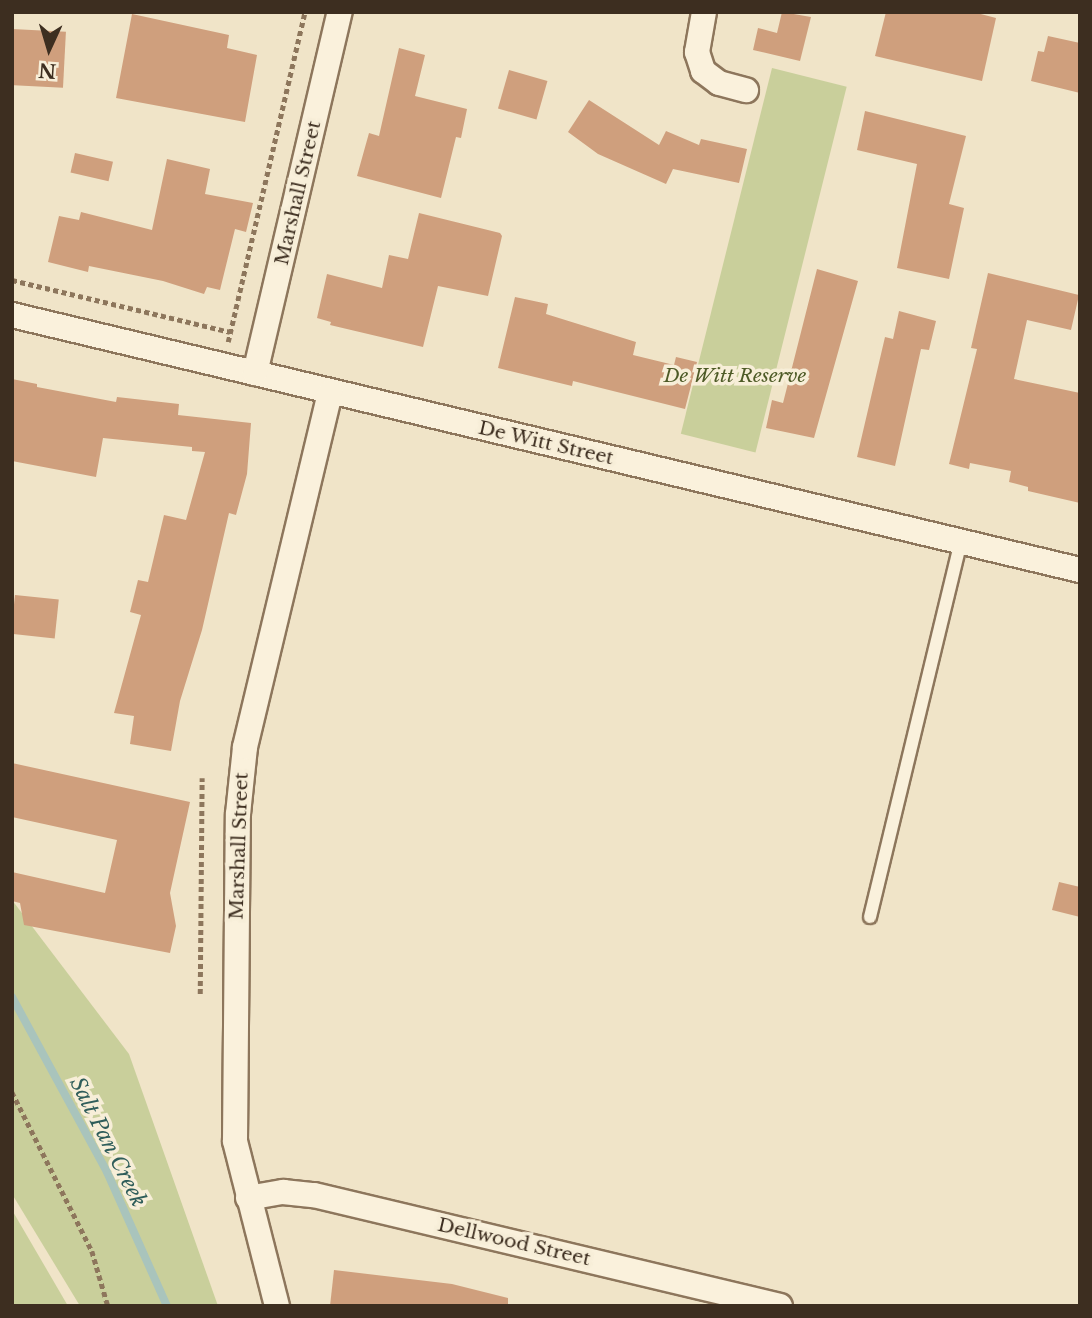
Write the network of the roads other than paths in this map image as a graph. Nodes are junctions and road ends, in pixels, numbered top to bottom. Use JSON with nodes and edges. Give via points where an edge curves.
{"nodes":[{"id":1,"x":340,"y":12,"type":"edge"},
{"id":2,"x":704,"y":12,"type":"edge"},
{"id":3,"x":746,"y":90,"type":"dead end"},
{"id":4,"x":12,"y":315,"type":"edge"},
{"id":5,"x":255,"y":373,"type":"junction"},
{"id":6,"x":330,"y":392,"type":"junction"},
{"id":7,"x":961,"y":542,"type":"junction"},
{"id":8,"x":1080,"y":570,"type":"edge"},
{"id":9,"x":870,"y":917,"type":"dead end"},
{"id":10,"x":247,"y":1198,"type":"junction"},
{"id":11,"x":277,"y":1306,"type":"edge"},
{"id":12,"x":780,"y":1306,"type":"edge"}],
"edges":[{"from":1,"to":5,"type":"street","name":"Marshall Street"},
{"from":2,"to":3,"type":"street","via":[[697,52],[703,71],[719,83]]},
{"from":4,"to":5,"type":"street","name":"De Witt Street"},
{"from":5,"to":6,"type":"street","name":"De Witt Street"},
{"from":6,"to":7,"type":"street","name":"De Witt Street"},
{"from":6,"to":10,"type":"street","name":"Marshall Street","via":[[240,781],[233,1111]]},
{"from":7,"to":8,"type":"street","name":"De Witt Street"},
{"from":7,"to":9,"type":"lane"},
{"from":10,"to":11,"type":"street","name":"Marshall Street"},
{"from":10,"to":12,"type":"street","name":"Dellwood Street","via":[[283,1192],[314,1195]]}]}
